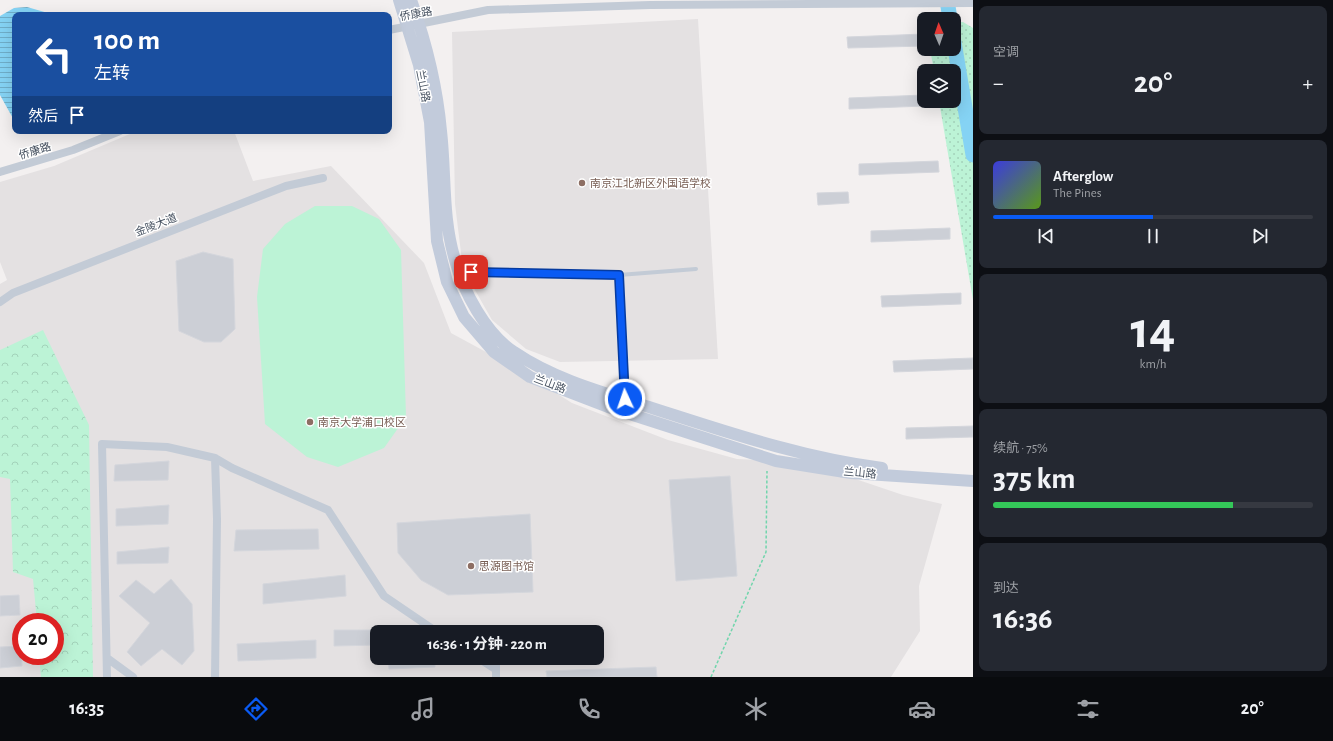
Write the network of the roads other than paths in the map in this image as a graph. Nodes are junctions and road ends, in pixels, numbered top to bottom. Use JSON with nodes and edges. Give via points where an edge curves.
{"nodes":[{"id":1,"x":399,"y":0,"type":"edge"},
{"id":2,"x":411,"y":0,"type":"edge"},
{"id":3,"x":593,"y":3,"type":"edge"},
{"id":4,"x":973,"y":3,"type":"edge"},
{"id":5,"x":420,"y":25,"type":"junction"},
{"id":6,"x":407,"y":27,"type":"junction"},
{"id":7,"x":392,"y":30,"type":"edge"},
{"id":8,"x":113,"y":134,"type":"edge"},
{"id":9,"x":0,"y":172,"type":"edge"},
{"id":10,"x":323,"y":178,"type":"dead end"},
{"id":11,"x":696,"y":269,"type":"dead end"},
{"id":12,"x":471,"y":272,"type":"dead end"},
{"id":13,"x":619,"y":275,"type":"junction"},
{"id":14,"x":0,"y":302,"type":"edge"},
{"id":15,"x":625,"y":399,"type":"junction"},
{"id":16,"x":215,"y":458,"type":"junction"},
{"id":17,"x":973,"y":474,"type":"edge"},
{"id":18,"x":973,"y":481,"type":"edge"},
{"id":19,"x":426,"y":625,"type":"edge"},
{"id":20,"x":107,"y":658,"type":"junction"},
{"id":21,"x":486,"y":665,"type":"edge"},
{"id":22,"x":496,"y":673,"type":"edge"},
{"id":23,"x":107,"y":677,"type":"edge"},
{"id":24,"x":133,"y":677,"type":"edge"},
{"id":25,"x":215,"y":677,"type":"edge"}],
"edges":[{"from":1,"to":6,"type":"street","name":"兰山路"},
{"from":2,"to":5,"type":"street","name":"兰山路"},
{"from":3,"to":4,"type":"street","name":"侨康路"},
{"from":3,"to":5,"type":"street","name":"侨康路","via":[[488,10]]},
{"from":5,"to":6,"type":"street","name":"侨康路"},
{"from":5,"to":15,"type":"street","name":"兰山路","via":[[435,87],[441,132],[447,231],[455,262],[469,297],[488,327],[512,352],[559,378]]},
{"from":6,"to":7,"type":"street","name":"侨康路"},
{"from":6,"to":18,"type":"street","name":"兰山路","via":[[419,65],[430,122],[437,241],[447,282],[464,317],[494,352],[530,377],[608,407],[776,461],[851,473]]},
{"from":8,"to":9,"type":"street","name":"侨康路","via":[[73,150]]},
{"from":10,"to":14,"type":"street","name":"金陵大道","via":[[286,186],[13,293]]},
{"from":11,"to":13,"type":"lane"},
{"from":12,"to":13,"type":"lane"},
{"from":13,"to":15,"type":"lane"},
{"from":15,"to":17,"type":"street","name":"兰山路","via":[[734,434],[849,464]]},
{"from":16,"to":19,"type":"street","via":[[328,510],[384,596]]},
{"from":16,"to":20,"type":"street","via":[[167,447],[102,444]]},
{"from":16,"to":25,"type":"street"},
{"from":20,"to":23,"type":"street"},
{"from":20,"to":24,"type":"street"},
{"from":21,"to":22,"type":"street"}]}
